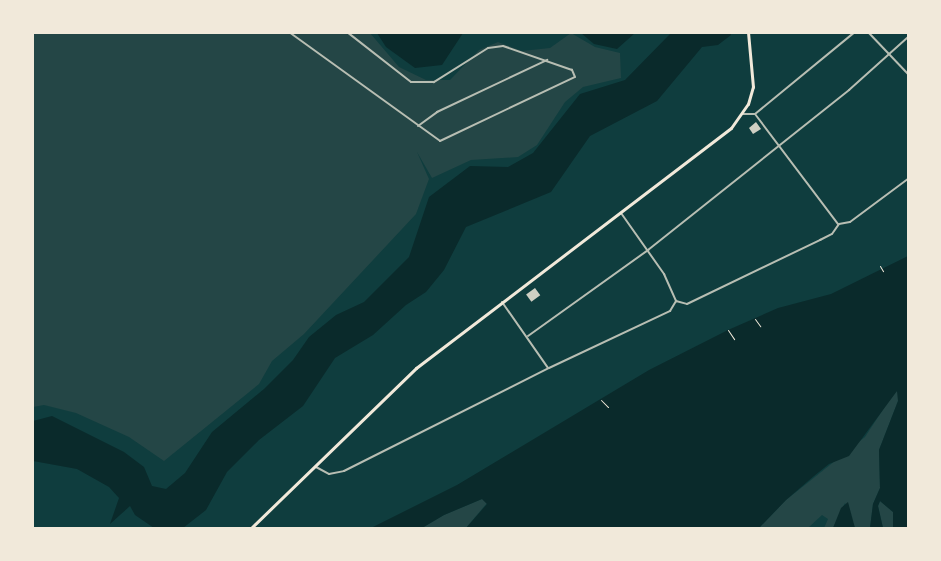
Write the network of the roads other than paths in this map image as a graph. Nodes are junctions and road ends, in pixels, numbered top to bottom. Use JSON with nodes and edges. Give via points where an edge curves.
{"nodes":[{"id":1,"x":289,"y":32,"type":"edge"},
{"id":2,"x":347,"y":32,"type":"edge"},
{"id":3,"x":748,"y":32,"type":"edge"},
{"id":4,"x":856,"y":32,"type":"edge"},
{"id":5,"x":868,"y":32,"type":"edge"},
{"id":6,"x":908,"y":37,"type":"edge"},
{"id":7,"x":889,"y":53,"type":"junction"},
{"id":8,"x":547,"y":60,"type":"junction"},
{"id":9,"x":908,"y":74,"type":"edge"},
{"id":10,"x":742,"y":114,"type":"junction"},
{"id":11,"x":755,"y":114,"type":"junction"},
{"id":12,"x":418,"y":126,"type":"junction"},
{"id":13,"x":779,"y":143,"type":"junction"},
{"id":14,"x":908,"y":179,"type":"edge"},
{"id":15,"x":621,"y":213,"type":"junction"},
{"id":16,"x":838,"y":224,"type":"junction"},
{"id":17,"x":648,"y":250,"type":"junction"},
{"id":18,"x":502,"y":302,"type":"junction"},
{"id":19,"x":676,"y":302,"type":"junction"},
{"id":20,"x":528,"y":336,"type":"junction"},
{"id":21,"x":548,"y":368,"type":"junction"},
{"id":22,"x":313,"y":466,"type":"junction"},
{"id":23,"x":250,"y":528,"type":"edge"}],
"edges":[{"from":1,"to":12,"type":"street"},
{"from":2,"to":8,"type":"street","via":[[411,82],[434,82],[488,48],[503,46]]},
{"from":3,"to":10,"type":"main road","via":[[753,87]]},
{"from":4,"to":11,"type":"street"},
{"from":5,"to":7,"type":"street"},
{"from":6,"to":7,"type":"street"},
{"from":7,"to":9,"type":"street"},
{"from":7,"to":13,"type":"street","via":[[848,90]]},
{"from":8,"to":12,"type":"street","via":[[437,112]]},
{"from":8,"to":12,"type":"street","via":[[572,70],[575,77],[440,141]]},
{"from":10,"to":11,"type":"street"},
{"from":10,"to":15,"type":"main road","via":[[708,147]]},
{"from":11,"to":13,"type":"street"},
{"from":13,"to":16,"type":"street"},
{"from":13,"to":17,"type":"street"},
{"from":14,"to":16,"type":"street","via":[[850,222]]},
{"from":15,"to":17,"type":"street"},
{"from":15,"to":18,"type":"main road"},
{"from":16,"to":19,"type":"street","via":[[832,234],[726,287],[687,304]]},
{"from":17,"to":19,"type":"street"},
{"from":17,"to":20,"type":"street"},
{"from":18,"to":20,"type":"street"},
{"from":18,"to":22,"type":"main road","via":[[416,368]]},
{"from":19,"to":21,"type":"street","via":[[670,311]]},
{"from":20,"to":21,"type":"street"},
{"from":21,"to":22,"type":"street","via":[[344,471],[329,474]]},
{"from":22,"to":23,"type":"main road"}]}
